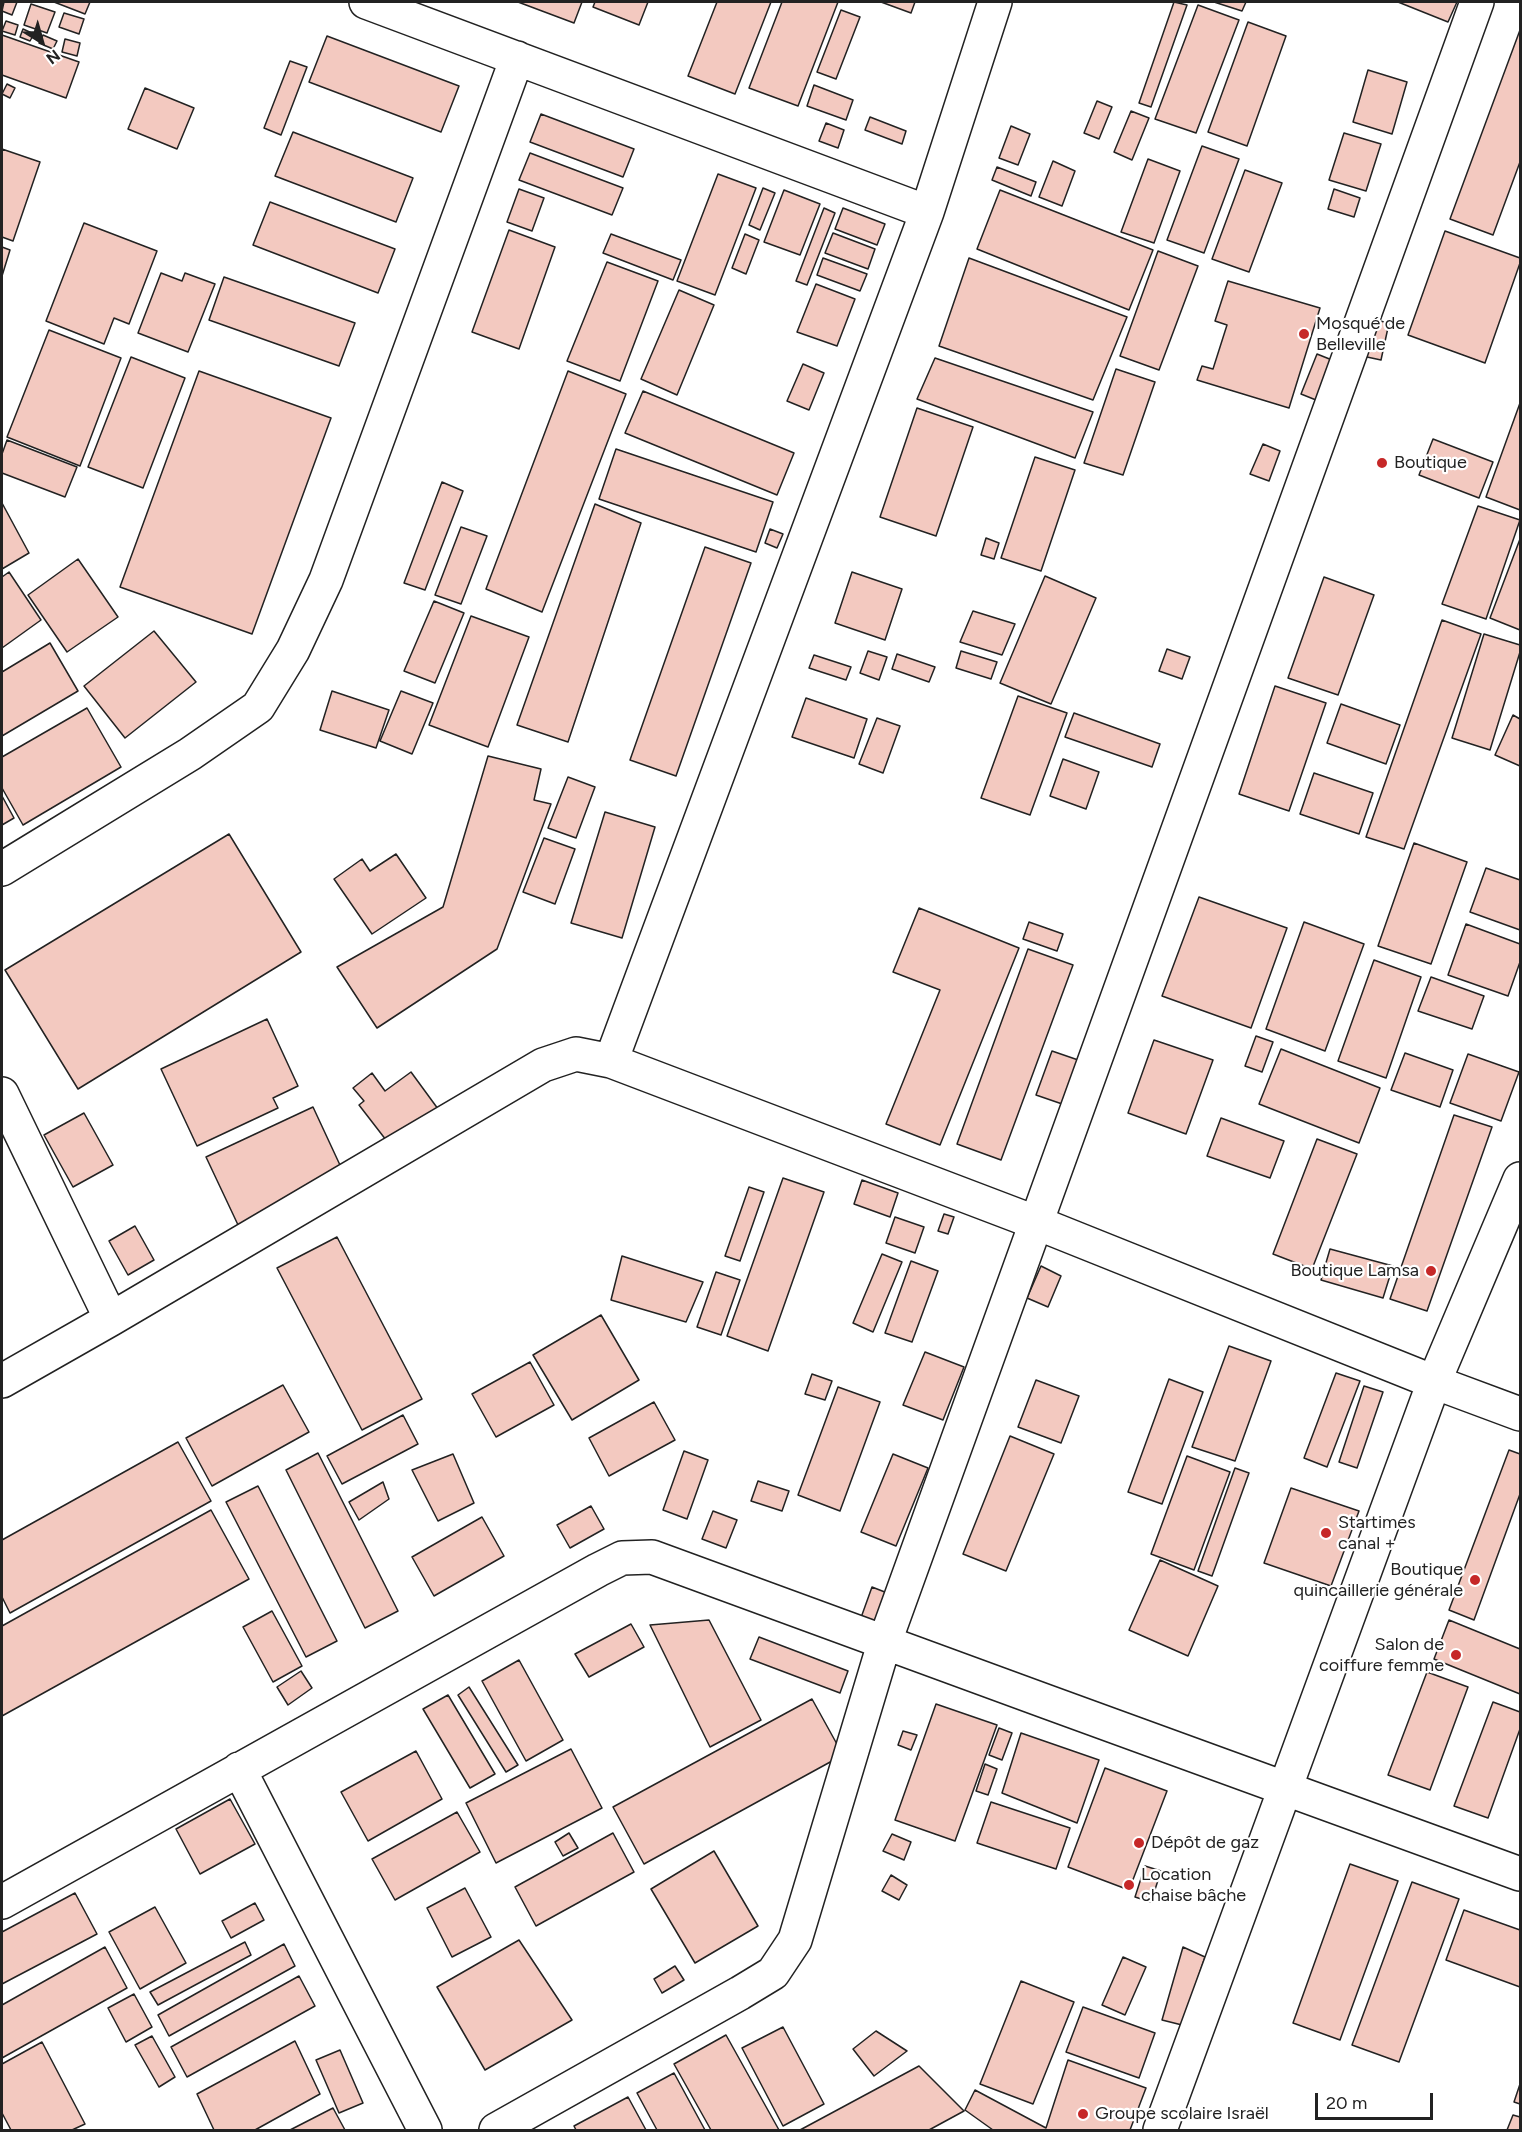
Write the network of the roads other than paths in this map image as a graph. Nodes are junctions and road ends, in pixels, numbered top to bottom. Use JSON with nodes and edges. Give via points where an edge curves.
{"nodes":[{"id":1,"x":366,"y":2,"type":"edge"},
{"id":2,"x":995,"y":2,"type":"edge"},
{"id":3,"x":1477,"y":2,"type":"edge"},
{"id":4,"x":517,"y":58,"type":"junction"},
{"id":5,"x":927,"y":212,"type":"junction"},
{"id":6,"x":2,"y":869,"type":"edge"},
{"id":7,"x":611,"y":1061,"type":"junction"},
{"id":8,"x":2,"y":1094,"type":"edge"},
{"id":9,"x":1521,"y":1179,"type":"edge"},
{"id":10,"x":1037,"y":1223,"type":"junction"},
{"id":11,"x":111,"y":1319,"type":"junction"},
{"id":12,"x":2,"y":1381,"type":"edge"},
{"id":13,"x":1434,"y":1382,"type":"junction"},
{"id":14,"x":1521,"y":1414,"type":"edge"},
{"id":15,"x":884,"y":1644,"type":"junction"},
{"id":16,"x":240,"y":1769,"type":"junction"},
{"id":17,"x":1286,"y":1787,"type":"junction"},
{"id":18,"x":1521,"y":1874,"type":"edge"},
{"id":19,"x":2,"y":1902,"type":"edge"},
{"id":20,"x":425,"y":2130,"type":"edge"},
{"id":21,"x":496,"y":2130,"type":"edge"},
{"id":22,"x":1160,"y":2130,"type":"edge"}],
"edges":[{"from":1,"to":4,"type":"street"},
{"from":2,"to":5,"type":"street"},
{"from":3,"to":10,"type":"street"},
{"from":4,"to":5,"type":"street"},
{"from":4,"to":6,"type":"street","via":[[326,580],[293,650],[258,708]]},
{"from":5,"to":7,"type":"street"},
{"from":7,"to":10,"type":"street"},
{"from":7,"to":11,"type":"street","via":[[576,1054],[543,1065]]},
{"from":8,"to":11,"type":"street"},
{"from":9,"to":13,"type":"street"},
{"from":10,"to":13,"type":"street"},
{"from":10,"to":15,"type":"street"},
{"from":11,"to":12,"type":"street"},
{"from":13,"to":14,"type":"street"},
{"from":13,"to":17,"type":"street"},
{"from":15,"to":16,"type":"street","via":[[652,1557],[622,1558]]},
{"from":15,"to":17,"type":"street"},
{"from":15,"to":21,"type":"street","via":[[795,1940],[773,1973]]},
{"from":16,"to":19,"type":"street"},
{"from":16,"to":20,"type":"street"},
{"from":17,"to":18,"type":"street"},
{"from":17,"to":22,"type":"street"}]}
